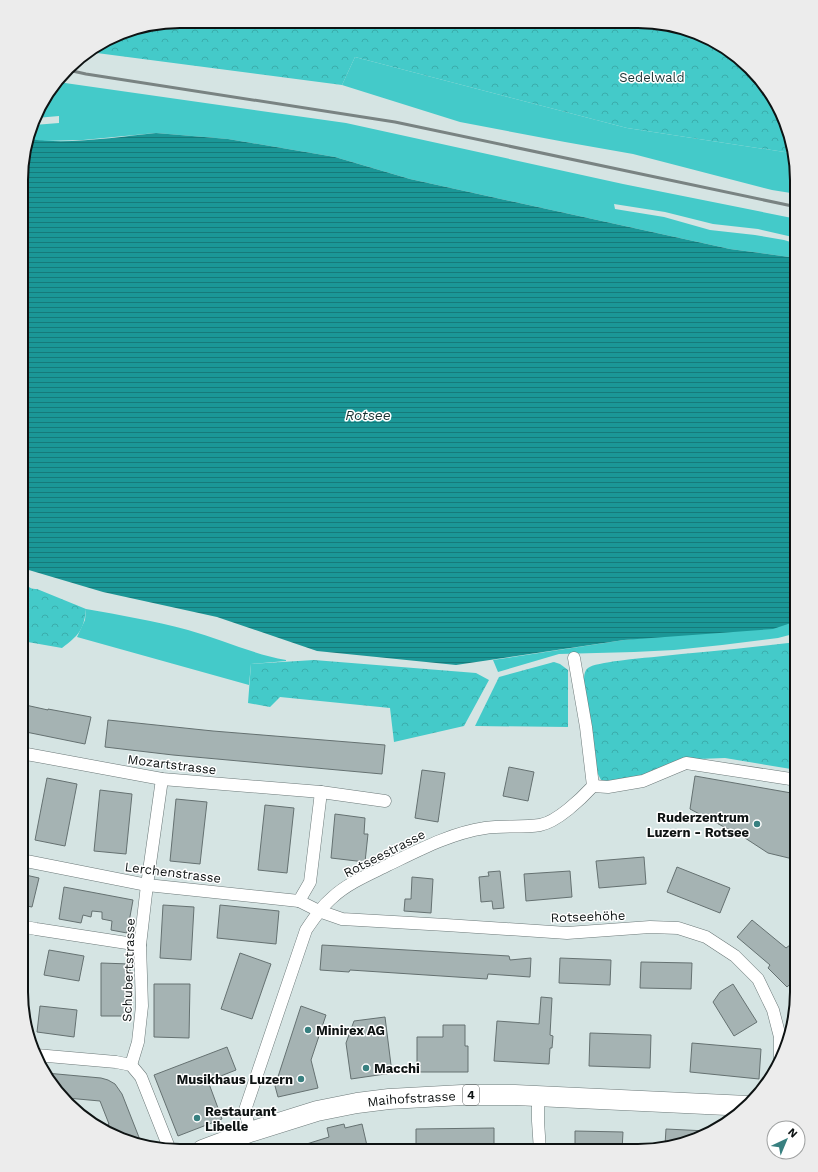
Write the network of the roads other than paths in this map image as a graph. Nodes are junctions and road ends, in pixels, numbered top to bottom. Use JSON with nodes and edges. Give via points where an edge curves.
{"nodes":[{"id":1,"x":574,"y":658,"type":"dead end"},
{"id":2,"x":28,"y":754,"type":"edge"},
{"id":3,"x":162,"y":779,"type":"junction"},
{"id":4,"x":790,"y":779,"type":"edge"},
{"id":5,"x":593,"y":786,"type":"junction"},
{"id":6,"x":321,"y":792,"type":"junction"},
{"id":7,"x":385,"y":801,"type":"dead end"},
{"id":8,"x":28,"y":861,"type":"edge"},
{"id":9,"x":147,"y":885,"type":"junction"},
{"id":10,"x":299,"y":901,"type":"junction"},
{"id":11,"x":319,"y":911,"type":"junction"},
{"id":12,"x":28,"y":927,"type":"edge"},
{"id":13,"x":140,"y":946,"type":"junction"},
{"id":14,"x":780,"y":1046,"type":"edge"},
{"id":15,"x":42,"y":1056,"type":"edge"},
{"id":16,"x":131,"y":1065,"type":"junction"},
{"id":17,"x":538,"y":1096,"type":"junction"},
{"id":18,"x":738,"y":1106,"type":"edge"},
{"id":19,"x":250,"y":1132,"type":"junction"},
{"id":20,"x":168,"y":1144,"type":"edge"},
{"id":21,"x":218,"y":1144,"type":"edge"},
{"id":22,"x":540,"y":1144,"type":"edge"}],
"edges":[{"from":1,"to":5,"type":"street"},
{"from":2,"to":3,"type":"street","name":"Mozartstrasse"},
{"from":3,"to":6,"type":"street","name":"Mozartstrasse"},
{"from":3,"to":9,"type":"street","name":"Schubertstrasse"},
{"from":4,"to":5,"type":"street","via":[[686,763],[642,781],[608,787]]},
{"from":5,"to":11,"type":"street","name":"Rotseestrasse","via":[[551,822],[541,825],[485,828],[458,834],[359,879],[334,896]]},
{"from":6,"to":7,"type":"street","name":"Mozartstrasse"},
{"from":6,"to":10,"type":"street","via":[[310,882]]},
{"from":8,"to":9,"type":"street","name":"Lerchenstrasse"},
{"from":9,"to":10,"type":"street","name":"Lerchenstrasse"},
{"from":9,"to":13,"type":"street","name":"Schubertstrasse"},
{"from":10,"to":11,"type":"street","name":"Lerchenstrasse"},
{"from":11,"to":14,"type":"street","name":"Rotseehöhe","via":[[342,919],[567,933],[650,927],[678,928],[706,937],[735,956],[758,979],[773,1010]]},
{"from":11,"to":19,"type":"street","name":"Rotseestrasse","via":[[306,930],[245,1110]]},
{"from":12,"to":13,"type":"street"},
{"from":13,"to":16,"type":"street","name":"Schubertstrasse","via":[[142,1006],[138,1042]]},
{"from":15,"to":16,"type":"street"},
{"from":16,"to":20,"type":"street","via":[[141,1076]]},
{"from":17,"to":18,"type":"main road","name":"Maihofstrasse","number":"4"},
{"from":17,"to":19,"type":"main road","name":"Maihofstrasse","number":"4","via":[[446,1096],[364,1102],[317,1111]]},
{"from":17,"to":22,"type":"street"},
{"from":19,"to":21,"type":"main road","name":"Maihofstrasse","number":"4"}]}
